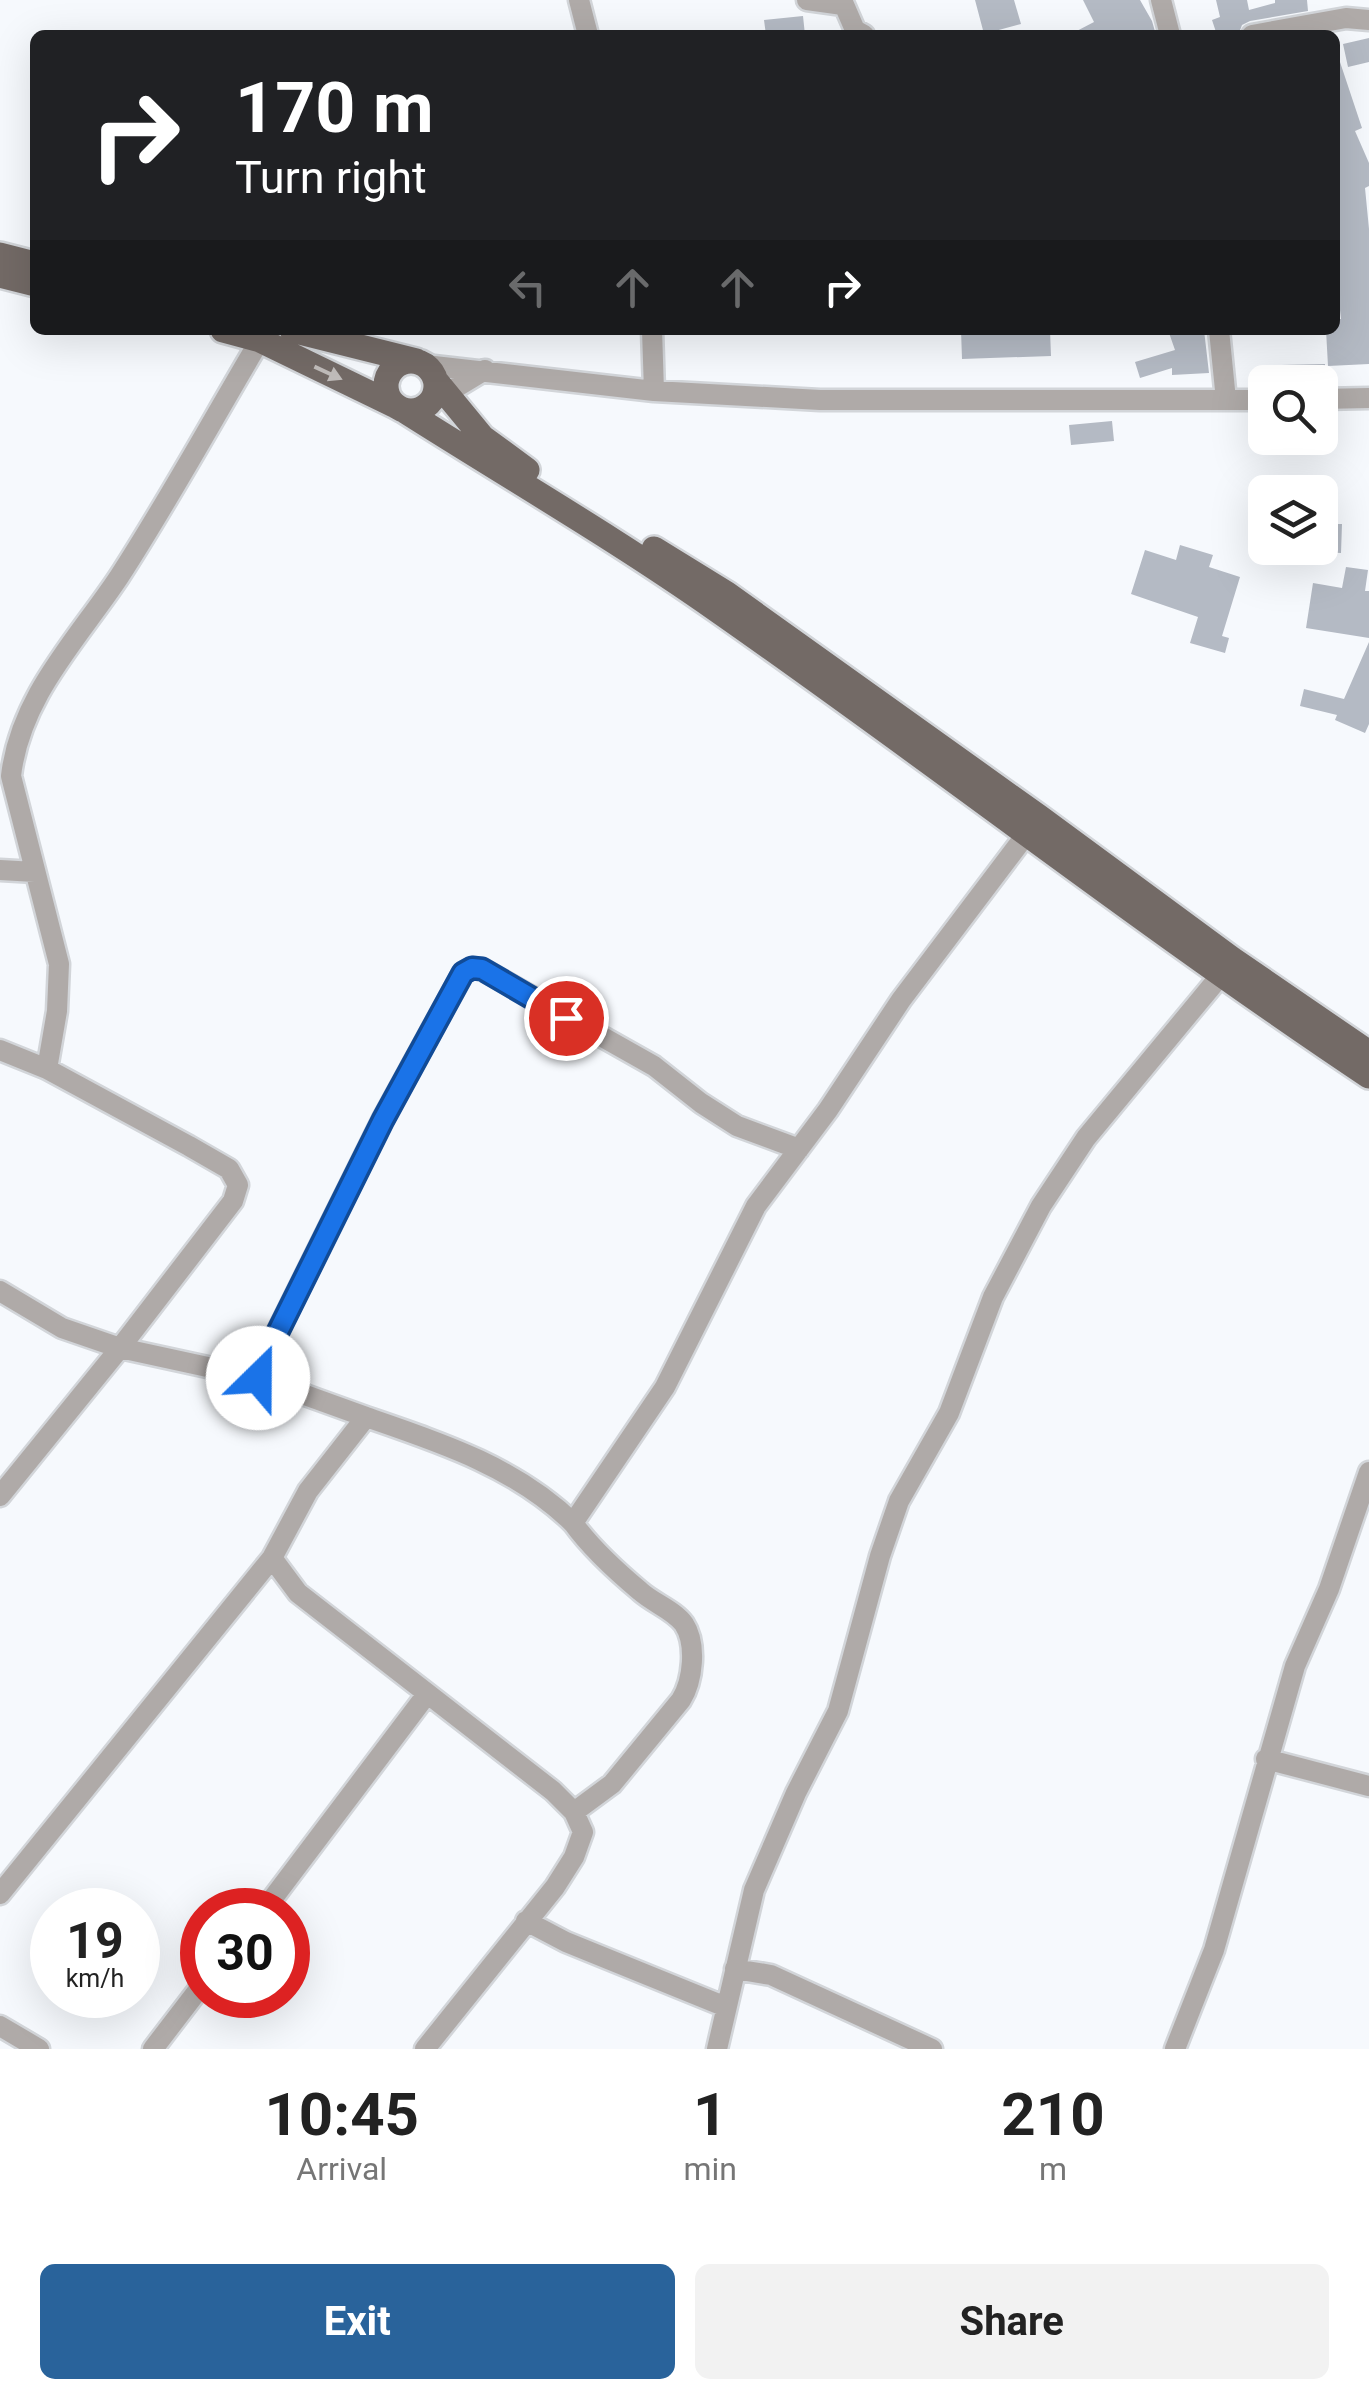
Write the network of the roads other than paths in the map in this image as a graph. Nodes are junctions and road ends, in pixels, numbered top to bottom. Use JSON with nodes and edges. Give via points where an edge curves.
{"nodes":[{"id":1,"x":579,"y":0,"type":"edge"},
{"id":2,"x":807,"y":0,"type":"edge"},
{"id":3,"x":1161,"y":0,"type":"edge"},
{"id":4,"x":842,"y":3,"type":"edge"},
{"id":5,"x":1369,"y":20,"type":"edge"},
{"id":6,"x":587,"y":30,"type":"edge"},
{"id":7,"x":855,"y":30,"type":"edge"},
{"id":8,"x":1169,"y":30,"type":"edge"},
{"id":9,"x":1280,"y":30,"type":"edge"},
{"id":10,"x":0,"y":255,"type":"edge"},
{"id":11,"x":30,"y":263,"type":"edge"},
{"id":12,"x":0,"y":275,"type":"edge"},
{"id":13,"x":30,"y":283,"type":"edge"},
{"id":14,"x":241,"y":335,"type":"edge"},
{"id":15,"x":307,"y":335,"type":"edge"},
{"id":16,"x":652,"y":335,"type":"edge"},
{"id":17,"x":1219,"y":335,"type":"edge"},
{"id":18,"x":260,"y":340,"type":"junction"},
{"id":19,"x":484,"y":370,"type":"junction"},
{"id":20,"x":431,"y":375,"type":"junction"},
{"id":21,"x":654,"y":392,"type":"junction"},
{"id":22,"x":1369,"y":398,"type":"edge"},
{"id":23,"x":1338,"y":399,"type":"edge"},
{"id":24,"x":1226,"y":400,"type":"junction"},
{"id":25,"x":1248,"y":400,"type":"edge"},
{"id":26,"x":408,"y":408,"type":"junction"},
{"id":27,"x":1028,"y":832,"type":"junction"},
{"id":28,"x":0,"y":870,"type":"edge"},
{"id":29,"x":34,"y":872,"type":"junction"},
{"id":30,"x":1221,"y":975,"type":"junction"},
{"id":31,"x":0,"y":1050,"type":"edge"},
{"id":32,"x":1369,"y":1053,"type":"edge"},
{"id":33,"x":47,"y":1069,"type":"junction"},
{"id":34,"x":1369,"y":1076,"type":"edge"},
{"id":35,"x":799,"y":1149,"type":"junction"},
{"id":36,"x":0,"y":1291,"type":"edge"},
{"id":37,"x":120,"y":1348,"type":"junction"},
{"id":38,"x":258,"y":1378,"type":"junction"},
{"id":39,"x":366,"y":1417,"type":"junction"},
{"id":40,"x":1369,"y":1472,"type":"edge"},
{"id":41,"x":0,"y":1496,"type":"edge"},
{"id":42,"x":573,"y":1523,"type":"junction"},
{"id":43,"x":272,"y":1558,"type":"junction"},
{"id":44,"x":427,"y":1694,"type":"junction"},
{"id":45,"x":1266,"y":1760,"type":"junction"},
{"id":46,"x":1369,"y":1786,"type":"edge"},
{"id":47,"x":574,"y":1812,"type":"junction"},
{"id":48,"x":281,"y":1888,"type":"edge"},
{"id":49,"x":0,"y":1894,"type":"edge"},
{"id":50,"x":526,"y":1921,"type":"junction"},
{"id":51,"x":735,"y":1969,"type":"junction"},
{"id":52,"x":726,"y":2007,"type":"junction"},
{"id":53,"x":180,"y":2014,"type":"edge"},
{"id":54,"x":0,"y":2026,"type":"edge"},
{"id":55,"x":39,"y":2049,"type":"edge"},
{"id":56,"x":153,"y":2049,"type":"edge"},
{"id":57,"x":425,"y":2049,"type":"edge"},
{"id":58,"x":717,"y":2049,"type":"edge"},
{"id":59,"x":932,"y":2049,"type":"edge"},
{"id":60,"x":1174,"y":2049,"type":"edge"}],
"edges":[{"from":1,"to":6,"type":"street"},
{"from":2,"to":4,"type":"street"},
{"from":3,"to":8,"type":"street"},
{"from":4,"to":7,"type":"street"},
{"from":5,"to":9,"type":"street"},
{"from":10,"to":11,"type":"main road"},
{"from":12,"to":13,"type":"main road"},
{"from":14,"to":18,"type":"main road"},
{"from":15,"to":20,"type":"main road"},
{"from":16,"to":21,"type":"street"},
{"from":17,"to":24,"type":"street"},
{"from":18,"to":26,"type":"main road","one_way":true},
{"from":18,"to":29,"type":"street","via":[[119,577],[32,704],[11,776]]},
{"from":19,"to":20,"type":"street"},
{"from":19,"to":20,"type":"street"},
{"from":19,"to":21,"type":"street"},
{"from":20,"to":26,"type":"main road","via":[[432,400]]},
{"from":20,"to":26,"type":"main road","via":[[406,361],[390,371],[386,390]]},
{"from":20,"to":32,"type":"main road","via":[[482,437],[531,473],[728,594]]},
{"from":21,"to":24,"type":"street","via":[[820,400]]},
{"from":22,"to":23,"type":"street"},
{"from":24,"to":25,"type":"street"},
{"from":26,"to":27,"type":"main road","via":[[716,610]]},
{"from":27,"to":30,"type":"main road"},
{"from":27,"to":35,"type":"street"},
{"from":28,"to":29,"type":"street"},
{"from":29,"to":33,"type":"street","via":[[59,964]]},
{"from":30,"to":34,"type":"main road"},
{"from":30,"to":51,"type":"street","via":[[1086,1138],[993,1297],[949,1413],[899,1501],[838,1711],[754,1890]]},
{"from":31,"to":33,"type":"street"},
{"from":33,"to":37,"type":"street","via":[[229,1170],[238,1185],[233,1201]]},
{"from":35,"to":38,"type":"street","via":[[737,1126],[654,1066],[472,968],[463,973],[383,1120]]},
{"from":35,"to":42,"type":"street","via":[[756,1206],[664,1387]]},
{"from":36,"to":37,"type":"street","via":[[62,1328]]},
{"from":37,"to":38,"type":"street"},
{"from":37,"to":41,"type":"street"},
{"from":38,"to":39,"type":"street"},
{"from":39,"to":42,"type":"street","via":[[467,1452]]},
{"from":39,"to":43,"type":"street","via":[[308,1491]]},
{"from":40,"to":45,"type":"street","via":[[1294,1666]]},
{"from":42,"to":47,"type":"street","via":[[642,1593],[681,1620],[692,1638],[690,1686],[681,1700],[612,1784]]},
{"from":43,"to":44,"type":"street","via":[[298,1593]]},
{"from":43,"to":49,"type":"street"},
{"from":44,"to":47,"type":"street"},
{"from":44,"to":48,"type":"street"},
{"from":45,"to":46,"type":"street"},
{"from":45,"to":60,"type":"street","via":[[1214,1950]]},
{"from":47,"to":50,"type":"street","via":[[583,1832],[574,1858]]},
{"from":50,"to":52,"type":"street"},
{"from":50,"to":57,"type":"street"},
{"from":51,"to":52,"type":"street"},
{"from":51,"to":59,"type":"street","via":[[771,1975]]},
{"from":52,"to":58,"type":"street"},
{"from":53,"to":56,"type":"street"},
{"from":54,"to":55,"type":"street"}]}
